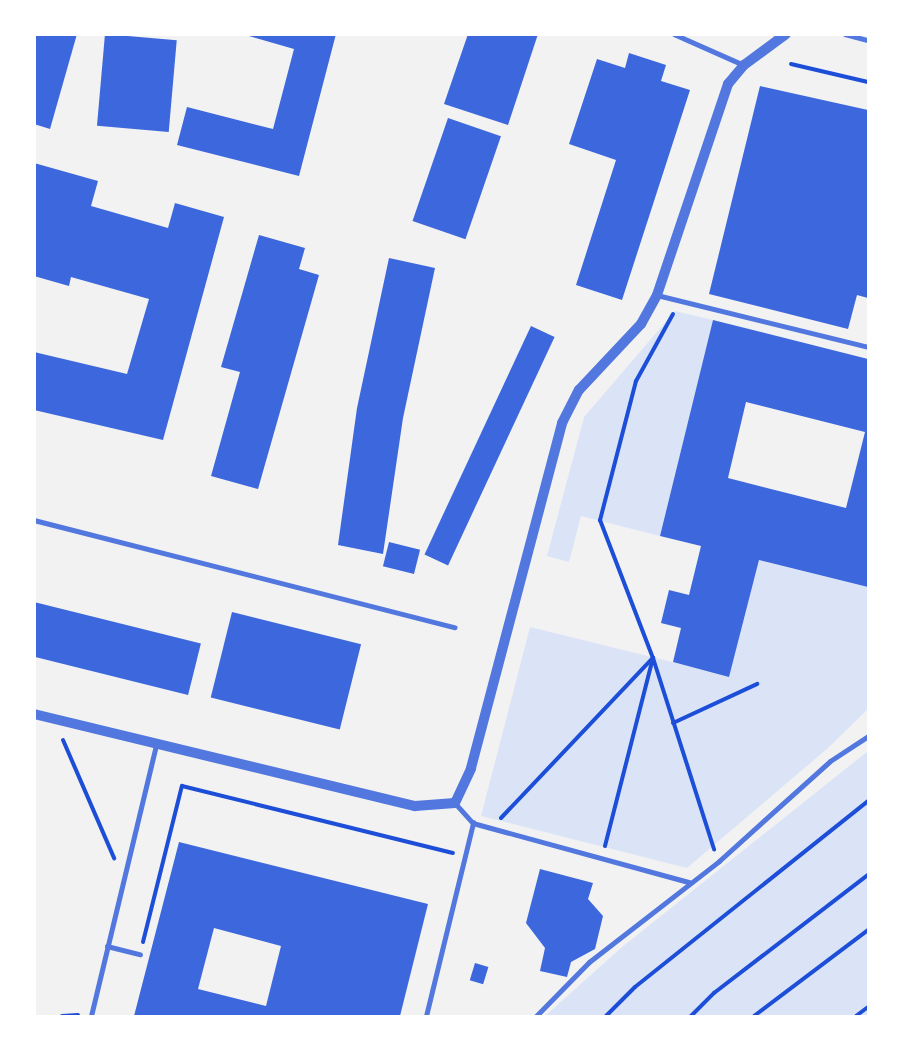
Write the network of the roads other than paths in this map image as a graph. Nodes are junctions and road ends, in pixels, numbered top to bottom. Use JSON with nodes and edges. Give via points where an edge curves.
{"nodes":[{"id":1,"x":674,"y":34,"type":"edge"},
{"id":2,"x":786,"y":34,"type":"edge"},
{"id":3,"x":845,"y":34,"type":"edge"},
{"id":4,"x":855,"y":36,"type":"edge"},
{"id":5,"x":868,"y":40,"type":"edge"},
{"id":6,"x":744,"y":65,"type":"junction"},
{"id":7,"x":657,"y":295,"type":"junction"},
{"id":8,"x":868,"y":347,"type":"edge"},
{"id":9,"x":34,"y":520,"type":"edge"},
{"id":10,"x":454,"y":627,"type":"dead end"},
{"id":11,"x":34,"y":714,"type":"edge"},
{"id":12,"x":868,"y":736,"type":"edge"},
{"id":13,"x":156,"y":744,"type":"junction"},
{"id":14,"x":455,"y":803,"type":"junction"},
{"id":15,"x":473,"y":823,"type":"junction"},
{"id":16,"x":689,"y":882,"type":"junction"},
{"id":17,"x":107,"y":946,"type":"junction"},
{"id":18,"x":140,"y":954,"type":"road end"},
{"id":19,"x":91,"y":1017,"type":"edge"},
{"id":20,"x":426,"y":1017,"type":"edge"},
{"id":21,"x":536,"y":1017,"type":"edge"}],
"edges":[{"from":1,"to":6,"type":"lane"},
{"from":2,"to":6,"type":"street"},
{"from":3,"to":4,"type":"lane"},
{"from":4,"to":5,"type":"lane"},
{"from":6,"to":7,"type":"street","via":[[715,113]]},
{"from":7,"to":8,"type":"lane"},
{"from":7,"to":14,"type":"street","via":[[641,324],[579,390],[562,423],[471,768]]},
{"from":9,"to":10,"type":"lane"},
{"from":11,"to":13,"type":"street"},
{"from":12,"to":16,"type":"street","via":[[830,761]]},
{"from":13,"to":14,"type":"street","via":[[415,806]]},
{"from":13,"to":17,"type":"lane"},
{"from":14,"to":15,"type":"lane"},
{"from":15,"to":16,"type":"lane"},
{"from":15,"to":20,"type":"lane"},
{"from":16,"to":21,"type":"street","via":[[589,962]]},
{"from":17,"to":18,"type":"lane"},
{"from":17,"to":19,"type":"lane"}]}
